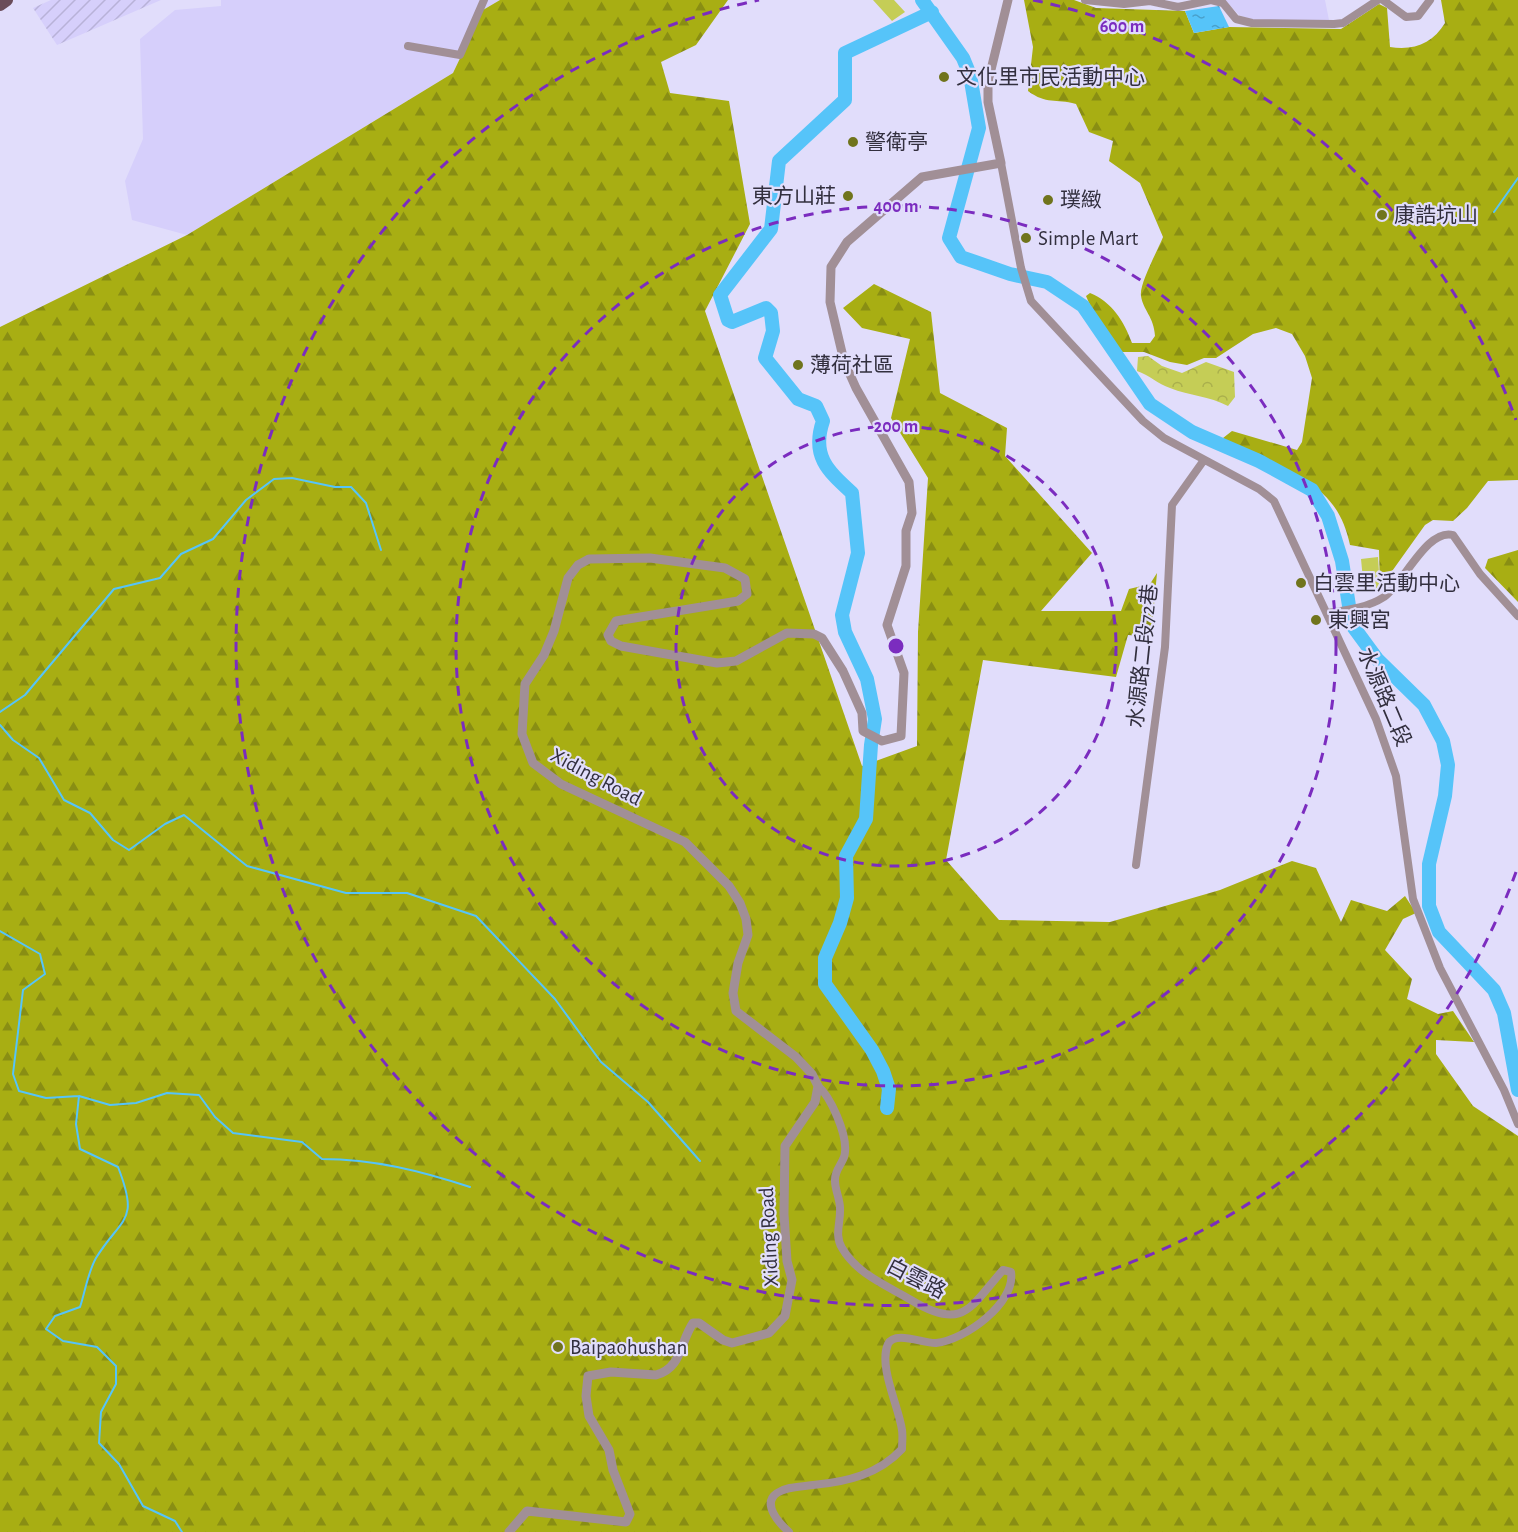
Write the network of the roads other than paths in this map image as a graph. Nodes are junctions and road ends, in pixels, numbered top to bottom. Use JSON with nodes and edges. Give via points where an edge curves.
{"nodes":[{"id":1,"x":7,"y":0,"type":"edge"},
{"id":2,"x":484,"y":0,"type":"edge"},
{"id":3,"x":1008,"y":0,"type":"edge"},
{"id":4,"x":1085,"y":0,"type":"edge"},
{"id":5,"x":1378,"y":0,"type":"edge"},
{"id":6,"x":1383,"y":0,"type":"edge"},
{"id":7,"x":1430,"y":0,"type":"edge"},
{"id":8,"x":0,"y":5,"type":"edge"},
{"id":9,"x":408,"y":46,"type":"dead end"},
{"id":10,"x":1001,"y":164,"type":"junction"},
{"id":11,"x":1204,"y":460,"type":"junction"},
{"id":12,"x":1330,"y":612,"type":"junction"},
{"id":13,"x":1518,"y":616,"type":"edge"},
{"id":14,"x":1136,"y":865,"type":"dead end"},
{"id":15,"x":818,"y":1086,"type":"junction"},
{"id":16,"x":1518,"y":1124,"type":"edge"},
{"id":17,"x":509,"y":1532,"type":"edge"},
{"id":18,"x":789,"y":1532,"type":"edge"}],
"edges":[{"from":1,"to":8,"type":"main road"},
{"from":2,"to":9,"type":"street","via":[[460,55]]},
{"from":3,"to":10,"type":"street","via":[[988,82],[988,102]]},
{"from":4,"to":5,"type":"street","via":[[1125,4],[1150,1],[1178,7],[1211,0],[1223,3],[1236,19],[1252,23],[1334,24],[1343,23]]},
{"from":6,"to":7,"type":"street","via":[[1406,17],[1418,16]]},
{"from":10,"to":11,"type":"street","name":"水源路二段","via":[[1031,301],[1143,420],[1164,438]]},
{"from":10,"to":15,"type":"street","name":"Xiding Road","via":[[922,177],[847,242],[831,267],[830,302],[844,361],[909,482],[912,513],[906,531],[906,566],[887,625],[903,673],[901,736],[882,741],[863,731],[862,713],[843,671],[822,638],[814,634],[787,633],[736,661],[717,663],[611,641],[608,635],[616,621],[738,601],[747,594],[745,579],[715,567],[650,558],[588,559],[578,565],[568,578],[544,655],[525,684],[522,734],[532,763],[561,783],[685,842],[729,886],[740,903],[748,935],[733,993],[736,1011],[796,1057]]},
{"from":11,"to":12,"type":"street","name":"水源路二段","via":[[1274,501]]},
{"from":11,"to":14,"type":"street","name":"水源路二段72巷","via":[[1172,504],[1165,647]]},
{"from":12,"to":13,"type":"street","via":[[1362,607],[1385,596],[1431,539],[1446,533],[1453,535],[1480,574]]},
{"from":12,"to":16,"type":"street","name":"水源路二段","via":[[1394,769],[1413,899],[1440,968]]},
{"from":15,"to":17,"type":"street","name":"Xiding Road","via":[[815,1101],[785,1146],[784,1214],[792,1280],[785,1316],[769,1333],[732,1342],[693,1323],[675,1363],[664,1373],[611,1371],[588,1376],[589,1416],[609,1450],[630,1514],[626,1522],[527,1511]]},
{"from":15,"to":18,"type":"street","name":"白雲路","via":[[827,1094],[845,1145],[846,1154],[836,1170],[840,1210],[837,1230],[841,1246],[860,1271],[936,1314],[964,1312],[986,1294],[1003,1270],[1011,1272],[1012,1279],[1003,1299],[963,1335],[937,1343],[893,1339],[886,1360],[903,1430],[902,1449],[876,1470],[845,1481],[794,1487],[775,1494],[772,1510]]}]}
